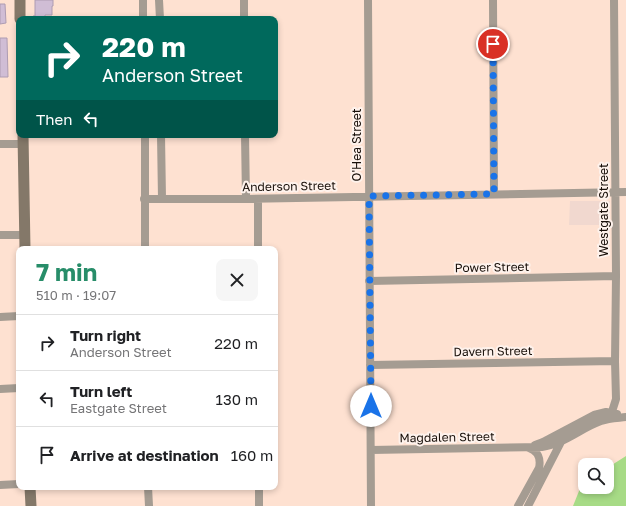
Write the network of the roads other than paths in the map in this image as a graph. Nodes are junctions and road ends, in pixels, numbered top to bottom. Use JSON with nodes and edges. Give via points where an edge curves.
{"nodes":[{"id":1,"x":20,"y":0,"type":"edge"},
{"id":2,"x":143,"y":0,"type":"edge"},
{"id":3,"x":159,"y":0,"type":"edge"},
{"id":4,"x":244,"y":0,"type":"edge"},
{"id":5,"x":368,"y":0,"type":"edge"},
{"id":6,"x":493,"y":0,"type":"edge"},
{"id":7,"x":614,"y":0,"type":"edge"},
{"id":8,"x":20,"y":16,"type":"edge"},
{"id":9,"x":143,"y":16,"type":"edge"},
{"id":10,"x":160,"y":16,"type":"edge"},
{"id":11,"x":244,"y":16,"type":"edge"},
{"id":12,"x":145,"y":138,"type":"edge"},
{"id":13,"x":161,"y":138,"type":"edge"},
{"id":14,"x":245,"y":138,"type":"edge"},
{"id":15,"x":23,"y":140,"type":"edge"},
{"id":16,"x":0,"y":144,"type":"edge"},
{"id":17,"x":615,"y":192,"type":"junction"},
{"id":18,"x":626,"y":192,"type":"edge"},
{"id":19,"x":494,"y":194,"type":"junction"},
{"id":20,"x":369,"y":196,"type":"junction"},
{"id":21,"x":258,"y":198,"type":"junction"},
{"id":22,"x":144,"y":199,"type":"junction"},
{"id":23,"x":162,"y":199,"type":"junction"},
{"id":24,"x":246,"y":199,"type":"junction"},
{"id":25,"x":0,"y":235,"type":"edge"},
{"id":26,"x":25,"y":235,"type":"junction"},
{"id":27,"x":25,"y":246,"type":"edge"},
{"id":28,"x":145,"y":246,"type":"edge"},
{"id":29,"x":258,"y":246,"type":"edge"},
{"id":30,"x":616,"y":276,"type":"junction"},
{"id":31,"x":370,"y":281,"type":"junction"},
{"id":32,"x":16,"y":316,"type":"edge"},
{"id":33,"x":0,"y":317,"type":"edge"},
{"id":34,"x":615,"y":361,"type":"junction"},
{"id":35,"x":370,"y":366,"type":"junction"},
{"id":36,"x":16,"y":388,"type":"edge"},
{"id":37,"x":0,"y":389,"type":"edge"},
{"id":38,"x":611,"y":416,"type":"junction"},
{"id":39,"x":626,"y":417,"type":"edge"},
{"id":40,"x":562,"y":440,"type":"junction"},
{"id":41,"x":524,"y":447,"type":"junction"},
{"id":42,"x":371,"y":450,"type":"junction"},
{"id":43,"x":16,"y":484,"type":"edge"},
{"id":44,"x":0,"y":485,"type":"edge"},
{"id":45,"x":30,"y":490,"type":"edge"},
{"id":46,"x":148,"y":490,"type":"edge"},
{"id":47,"x":259,"y":490,"type":"edge"},
{"id":48,"x":30,"y":506,"type":"edge"},
{"id":49,"x":149,"y":506,"type":"edge"},
{"id":50,"x":259,"y":506,"type":"edge"},
{"id":51,"x":371,"y":506,"type":"edge"},
{"id":52,"x":518,"y":506,"type":"edge"},
{"id":53,"x":528,"y":506,"type":"edge"}],
"edges":[{"from":1,"to":8,"type":"main road"},
{"from":2,"to":9,"type":"street"},
{"from":3,"to":10,"type":"street"},
{"from":4,"to":11,"type":"street"},
{"from":5,"to":20,"type":"street","name":"O'Hea Street"},
{"from":6,"to":19,"type":"street"},
{"from":7,"to":17,"type":"street","name":"Westgate Street"},
{"from":12,"to":22,"type":"street"},
{"from":13,"to":23,"type":"street"},
{"from":14,"to":24,"type":"street"},
{"from":15,"to":16,"type":"street"},
{"from":15,"to":26,"type":"main road"},
{"from":17,"to":18,"type":"street","name":"Anderson Street"},
{"from":17,"to":19,"type":"street","name":"Anderson Street"},
{"from":17,"to":30,"type":"street","name":"Westgate Street"},
{"from":19,"to":20,"type":"street","name":"Anderson Street"},
{"from":20,"to":21,"type":"street","name":"Anderson Street"},
{"from":20,"to":31,"type":"street","name":"O'Hea Street"},
{"from":21,"to":24,"type":"street","name":"Anderson Street"},
{"from":21,"to":29,"type":"street"},
{"from":22,"to":23,"type":"street","name":"Anderson Street"},
{"from":22,"to":28,"type":"street"},
{"from":23,"to":24,"type":"street","name":"Anderson Street"},
{"from":25,"to":26,"type":"street"},
{"from":26,"to":27,"type":"main road"},
{"from":30,"to":31,"type":"street","name":"Power Street"},
{"from":30,"to":34,"type":"street","name":"Westgate Street"},
{"from":31,"to":35,"type":"street","name":"O'Hea Street"},
{"from":32,"to":33,"type":"street"},
{"from":34,"to":35,"type":"street","name":"Davern Street"},
{"from":34,"to":38,"type":"street","name":"Westgate Street","via":[[616,399]]},
{"from":35,"to":42,"type":"street","name":"O'Hea Street"},
{"from":36,"to":37,"type":"street"},
{"from":38,"to":39,"type":"street","name":"Magdalen Street"},
{"from":38,"to":40,"type":"street","name":"Magdalen Street"},
{"from":38,"to":41,"type":"street","name":"Magdalen Street","via":[[604,412],[594,415],[543,442]]},
{"from":40,"to":41,"type":"street","name":"Magdalen Street","via":[[537,448]]},
{"from":40,"to":53,"type":"street"},
{"from":41,"to":42,"type":"street","name":"Magdalen Street"},
{"from":41,"to":52,"type":"street","via":[[536,452],[540,464]]},
{"from":42,"to":51,"type":"street","name":"O'Hea Street"},
{"from":43,"to":44,"type":"street"},
{"from":45,"to":48,"type":"main road"},
{"from":46,"to":49,"type":"street"},
{"from":47,"to":50,"type":"street"}]}
